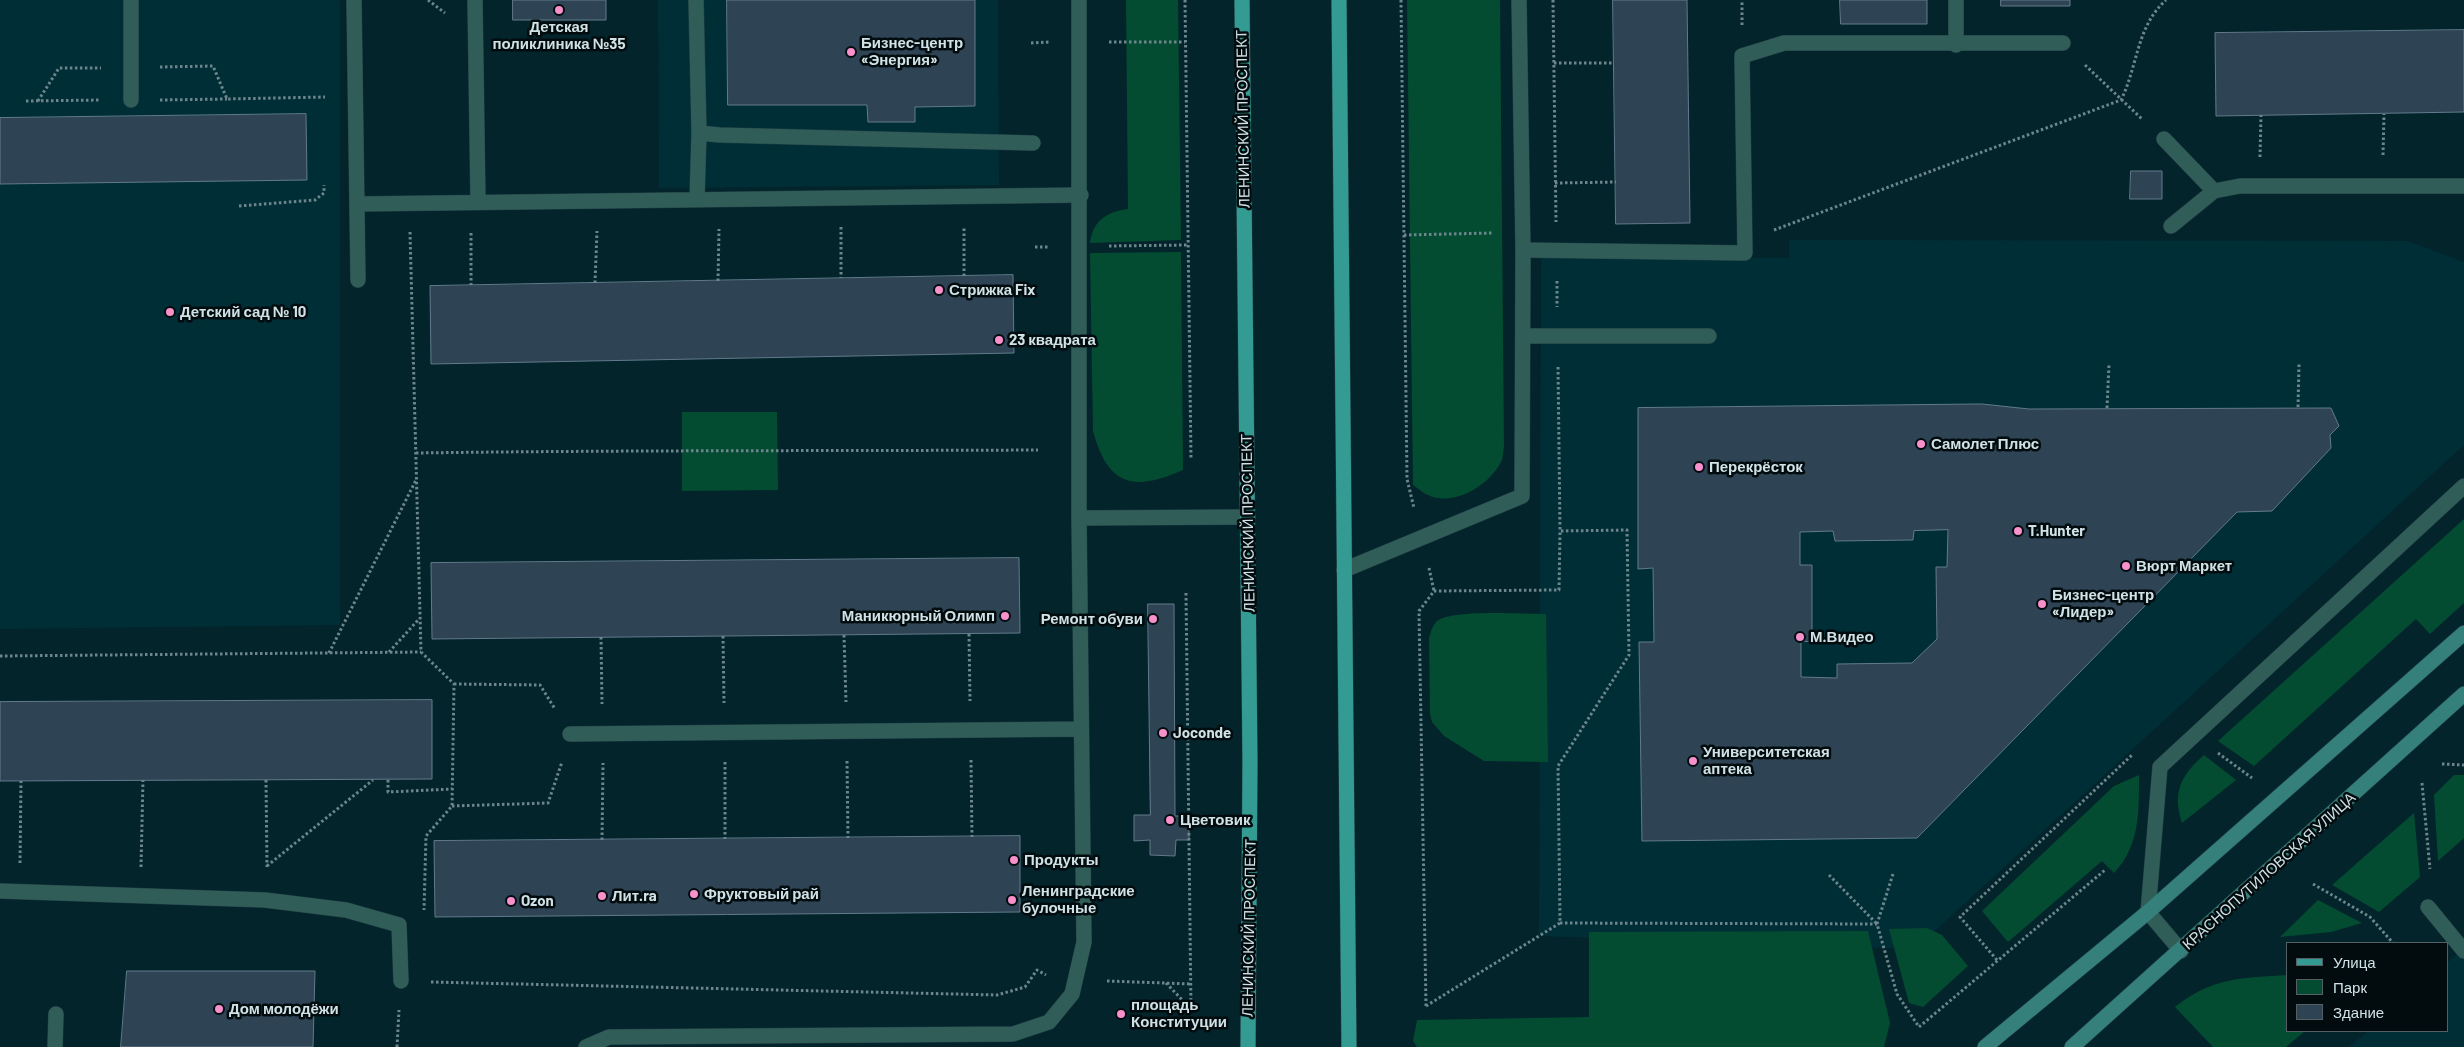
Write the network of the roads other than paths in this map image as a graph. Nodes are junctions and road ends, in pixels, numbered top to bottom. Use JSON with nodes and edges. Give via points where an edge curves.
{"nodes":[{"id":1,"x":132,"y":0,"type":"edge"},
{"id":2,"x":354,"y":0,"type":"edge"},
{"id":3,"x":475,"y":0,"type":"edge"},
{"id":4,"x":696,"y":0,"type":"edge"},
{"id":5,"x":1079,"y":0,"type":"edge"},
{"id":6,"x":1242,"y":0,"type":"edge"},
{"id":7,"x":1339,"y":0,"type":"edge"},
{"id":8,"x":1519,"y":0,"type":"edge"},
{"id":9,"x":1956,"y":0,"type":"edge"},
{"id":10,"x":2063,"y":43,"type":"road end"},
{"id":11,"x":1956,"y":44,"type":"junction"},
{"id":12,"x":131,"y":100,"type":"dead end"},
{"id":13,"x":699,"y":133,"type":"junction"},
{"id":14,"x":2164,"y":140,"type":"road end"},
{"id":15,"x":1033,"y":143,"type":"dead end"},
{"id":16,"x":2464,"y":186,"type":"edge"},
{"id":17,"x":2214,"y":191,"type":"junction"},
{"id":18,"x":1081,"y":195,"type":"junction"},
{"id":19,"x":697,"y":200,"type":"junction"},
{"id":20,"x":475,"y":201,"type":"junction"},
{"id":21,"x":358,"y":204,"type":"junction"},
{"id":22,"x":2171,"y":226,"type":"dead end"},
{"id":23,"x":1523,"y":250,"type":"junction"},
{"id":24,"x":358,"y":280,"type":"dead end"},
{"id":25,"x":1523,"y":336,"type":"junction"},
{"id":26,"x":1709,"y":336,"type":"dead end"},
{"id":27,"x":2464,"y":486,"type":"edge"},
{"id":28,"x":1248,"y":517,"type":"junction"},
{"id":29,"x":1079,"y":518,"type":"junction"},
{"id":30,"x":1344,"y":570,"type":"junction"},
{"id":31,"x":2464,"y":633,"type":"edge"},
{"id":32,"x":2464,"y":694,"type":"edge"},
{"id":33,"x":1081,"y":729,"type":"junction"},
{"id":34,"x":570,"y":734,"type":"road end"},
{"id":35,"x":0,"y":891,"type":"edge"},
{"id":36,"x":2428,"y":908,"type":"dead end"},
{"id":37,"x":2148,"y":912,"type":"junction"},
{"id":38,"x":2181,"y":951,"type":"junction"},
{"id":39,"x":2464,"y":951,"type":"edge"},
{"id":40,"x":401,"y":982,"type":"road end"},
{"id":41,"x":56,"y":1014,"type":"dead end"},
{"id":42,"x":55,"y":1047,"type":"edge"},
{"id":43,"x":586,"y":1047,"type":"edge"},
{"id":44,"x":1248,"y":1047,"type":"edge"},
{"id":45,"x":1349,"y":1047,"type":"edge"},
{"id":46,"x":1985,"y":1047,"type":"edge"},
{"id":47,"x":2072,"y":1047,"type":"edge"}],
"edges":[{"from":1,"to":12,"type":"street"},
{"from":2,"to":21,"type":"street"},
{"from":3,"to":20,"type":"street"},
{"from":4,"to":13,"type":"street"},
{"from":5,"to":18,"type":"street"},
{"from":6,"to":28,"type":"main road","name":"ЛЕНИНСКИЙ ПРОСПЕКТ"},
{"from":7,"to":30,"type":"main road"},
{"from":8,"to":23,"type":"street"},
{"from":9,"to":11,"type":"street"},
{"from":10,"to":11,"type":"street"},
{"from":11,"to":23,"type":"street","via":[[1784,43],[1742,56],[1745,252]]},
{"from":13,"to":15,"type":"street"},
{"from":13,"to":19,"type":"street"},
{"from":14,"to":17,"type":"street"},
{"from":16,"to":17,"type":"street","via":[[2240,186]]},
{"from":17,"to":22,"type":"street"},
{"from":18,"to":19,"type":"street"},
{"from":18,"to":29,"type":"street"},
{"from":19,"to":20,"type":"street"},
{"from":20,"to":21,"type":"street"},
{"from":21,"to":24,"type":"street"},
{"from":23,"to":25,"type":"street"},
{"from":25,"to":26,"type":"street"},
{"from":25,"to":30,"type":"street","via":[[1522,496]]},
{"from":27,"to":37,"type":"street","via":[[2160,767]]},
{"from":28,"to":29,"type":"street"},
{"from":28,"to":44,"type":"main road","name":"ЛЕНИНСКИЙ ПРОСПЕКТ"},
{"from":29,"to":33,"type":"street"},
{"from":30,"to":45,"type":"main road"},
{"from":31,"to":37,"type":"main road"},
{"from":32,"to":38,"type":"main road","name":"КРАСНОПУТИЛОВСКАЯ УЛИЦА"},
{"from":33,"to":34,"type":"street"},
{"from":33,"to":43,"type":"street","via":[[1084,942],[1072,994],[1050,1022],[1013,1034],[609,1037]]},
{"from":35,"to":40,"type":"street","via":[[265,900],[346,910],[399,925]]},
{"from":36,"to":39,"type":"street"},
{"from":37,"to":38,"type":"street"},
{"from":37,"to":46,"type":"main road"},
{"from":38,"to":47,"type":"main road","name":"КРАСНОПУТИЛОВСКАЯ УЛИЦА"},
{"from":41,"to":42,"type":"street"}]}
